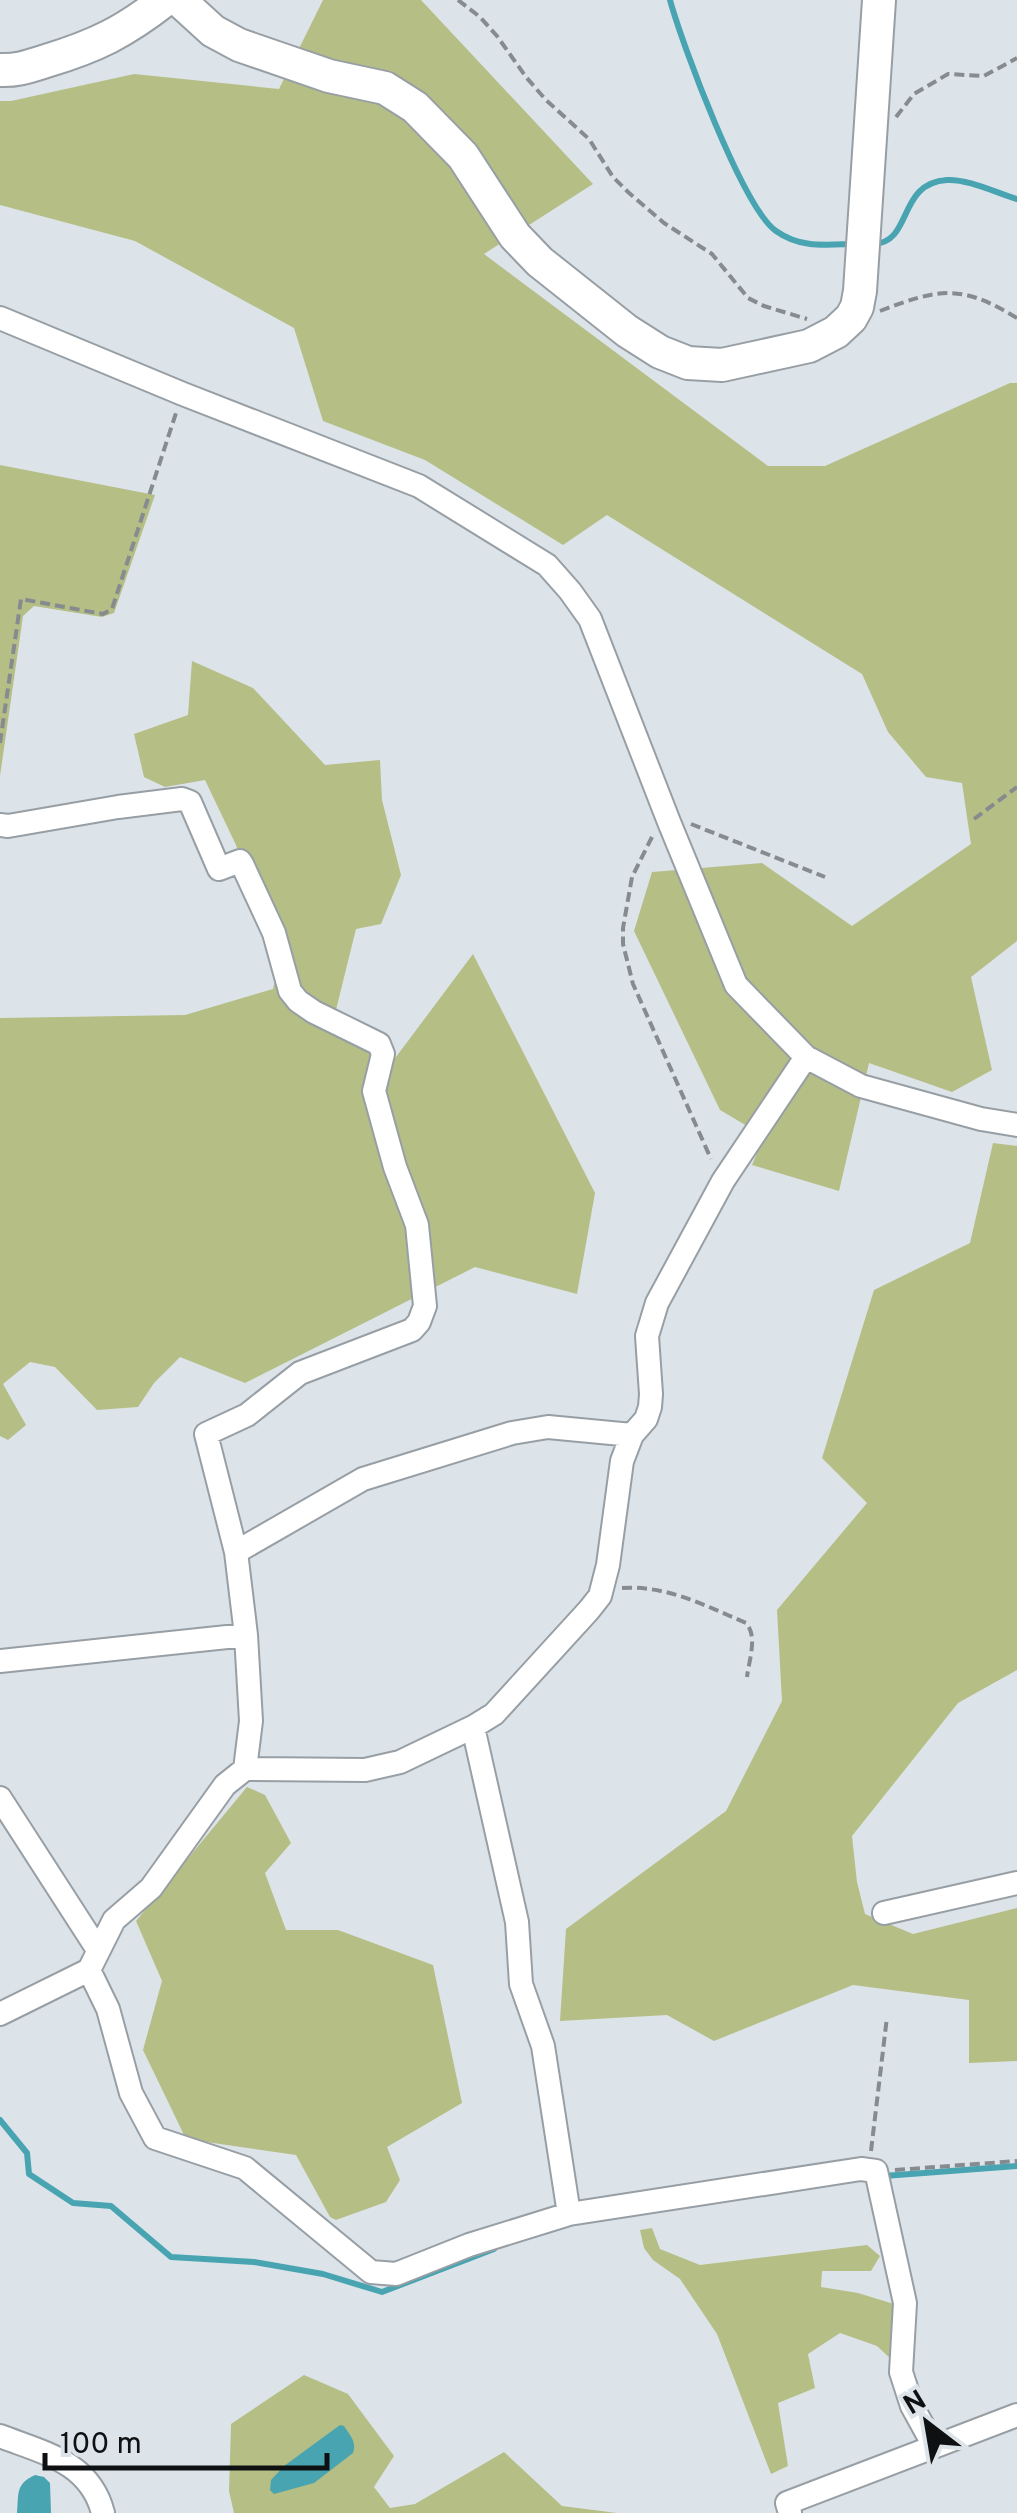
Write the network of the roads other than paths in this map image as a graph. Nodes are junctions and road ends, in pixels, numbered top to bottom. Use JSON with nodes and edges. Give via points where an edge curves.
{"nodes":[{"id":1,"x":165,"y":0,"type":"edge"},
{"id":2,"x":180,"y":0,"type":"edge"},
{"id":3,"x":879,"y":0,"type":"edge"},
{"id":4,"x":0,"y":70,"type":"edge"},
{"id":5,"x":0,"y":318,"type":"edge"},
{"id":6,"x":0,"y":825,"type":"edge"},
{"id":7,"x":806,"y":1056,"type":"junction"},
{"id":8,"x":1017,"y":1125,"type":"edge"},
{"id":9,"x":632,"y":1436,"type":"junction"},
{"id":10,"x":236,"y":1552,"type":"junction"},
{"id":11,"x":246,"y":1635,"type":"junction"},
{"id":12,"x":0,"y":1661,"type":"edge"},
{"id":13,"x":473,"y":1727,"type":"junction"},
{"id":14,"x":245,"y":1769,"type":"junction"},
{"id":15,"x":0,"y":1798,"type":"edge"},
{"id":16,"x":1017,"y":1883,"type":"edge"},
{"id":17,"x":884,"y":1913,"type":"dead end"},
{"id":18,"x":93,"y":1960,"type":"junction"},
{"id":19,"x":0,"y":2014,"type":"edge"},
{"id":20,"x":569,"y":2214,"type":"junction"},
{"id":21,"x":1017,"y":2415,"type":"edge"},
{"id":22,"x":0,"y":2436,"type":"edge"},
{"id":23,"x":934,"y":2446,"type":"junction"},
{"id":24,"x":103,"y":2513,"type":"edge"},
{"id":25,"x":790,"y":2513,"type":"edge"}],
"edges":[{"from":1,"to":4,"type":"street","via":[[132,26],[86,48]]},
{"from":2,"to":3,"type":"street","via":[[239,46],[385,88],[415,107],[463,156],[540,262],[660,352],[688,364],[722,365],[809,346],[852,310]]},
{"from":5,"to":7,"type":"street","via":[[419,486],[546,565],[590,619],[736,986]]},
{"from":6,"to":10,"type":"street","via":[[190,802],[219,869],[242,864],[274,933],[290,991],[314,1012],[382,1048],[374,1092],[417,1226],[423,1314],[412,1330],[300,1373],[247,1415],[206,1434]]},
{"from":7,"to":8,"type":"street","via":[[861,1086]]},
{"from":7,"to":9,"type":"street","via":[[723,1181],[657,1303],[647,1336],[650,1408]]},
{"from":9,"to":10,"type":"street","via":[[548,1427],[512,1433],[364,1478]]},
{"from":9,"to":13,"type":"street","via":[[600,1596],[494,1714]]},
{"from":10,"to":11,"type":"street"},
{"from":11,"to":12,"type":"street"},
{"from":11,"to":14,"type":"street","via":[[251,1721]]},
{"from":13,"to":14,"type":"street","via":[[400,1762],[365,1770]]},
{"from":13,"to":20,"type":"street","via":[[517,1922],[521,1984],[543,2046]]},
{"from":14,"to":18,"type":"street","via":[[225,1786],[151,1888],[114,1920]]},
{"from":15,"to":18,"type":"street"},
{"from":16,"to":17,"type":"street"},
{"from":18,"to":19,"type":"street"},
{"from":18,"to":20,"type":"street","via":[[131,2093],[154,2138],[245,2168],[371,2272],[396,2274]]},
{"from":20,"to":23,"type":"street","via":[[872,2170],[905,2303],[901,2372]]},
{"from":21,"to":23,"type":"street"},
{"from":22,"to":24,"type":"street","via":[[66,2462],[98,2494]]},
{"from":23,"to":25,"type":"street","via":[[786,2503]]}]}
